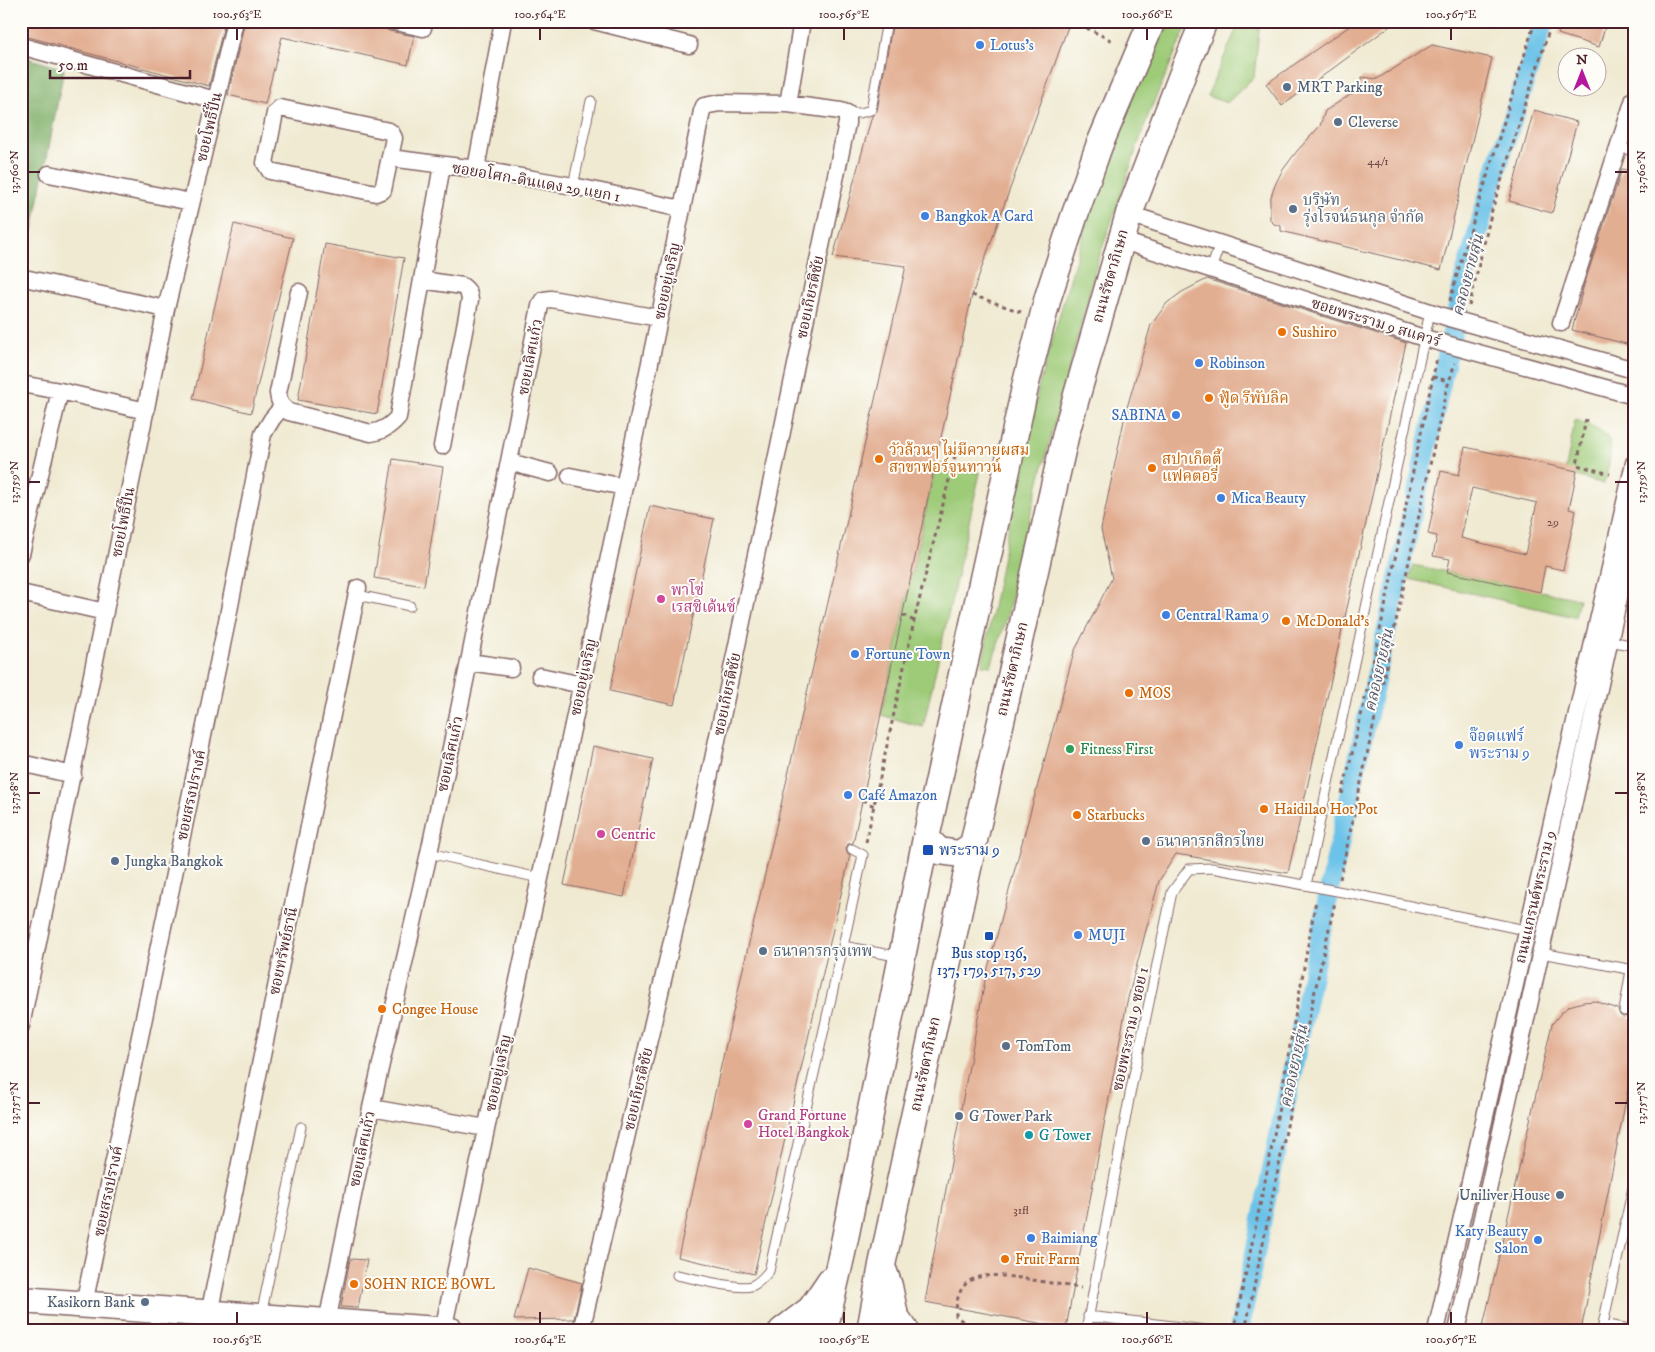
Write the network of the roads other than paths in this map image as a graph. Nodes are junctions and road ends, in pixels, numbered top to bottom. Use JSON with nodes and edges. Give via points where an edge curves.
{"nodes":[{"id":1,"x":235,"y":21,"type":"edge"},
{"id":2,"x":391,"y":21,"type":"edge"},
{"id":3,"x":503,"y":21,"type":"edge"},
{"id":4,"x":594,"y":21,"type":"edge"},
{"id":5,"x":802,"y":21,"type":"edge"},
{"id":6,"x":887,"y":21,"type":"edge"},
{"id":7,"x":1152,"y":21,"type":"edge"},
{"id":8,"x":1204,"y":21,"type":"edge"},
{"id":9,"x":423,"y":28,"type":"dead end"},
{"id":10,"x":690,"y":45,"type":"dead end"},
{"id":11,"x":21,"y":46,"type":"edge"},
{"id":12,"x":1634,"y":99,"type":"edge"},
{"id":13,"x":215,"y":100,"type":"junction"},
{"id":14,"x":591,"y":101,"type":"dead end"},
{"id":15,"x":788,"y":104,"type":"junction"},
{"id":16,"x":847,"y":113,"type":"junction"},
{"id":17,"x":1626,"y":149,"type":"edge"},
{"id":18,"x":390,"y":158,"type":"junction"},
{"id":19,"x":442,"y":165,"type":"junction"},
{"id":20,"x":476,"y":169,"type":"junction"},
{"id":21,"x":49,"y":174,"type":"dead end"},
{"id":22,"x":573,"y":186,"type":"junction"},
{"id":23,"x":191,"y":202,"type":"junction"},
{"id":24,"x":682,"y":209,"type":"junction"},
{"id":25,"x":1128,"y":214,"type":"junction"},
{"id":26,"x":1120,"y":240,"type":"junction"},
{"id":27,"x":1220,"y":244,"type":"junction"},
{"id":28,"x":1211,"y":269,"type":"junction"},
{"id":29,"x":28,"y":279,"type":"dead end"},
{"id":30,"x":422,"y":280,"type":"junction"},
{"id":31,"x":299,"y":292,"type":"dead end"},
{"id":32,"x":166,"y":309,"type":"junction"},
{"id":33,"x":1430,"y":312,"type":"junction"},
{"id":34,"x":659,"y":318,"type":"junction"},
{"id":35,"x":1561,"y":323,"type":"dead end"},
{"id":36,"x":1424,"y":338,"type":"junction"},
{"id":37,"x":1634,"y":370,"type":"edge"},
{"id":38,"x":21,"y":384,"type":"edge"},
{"id":39,"x":60,"y":391,"type":"junction"},
{"id":40,"x":1634,"y":396,"type":"edge"},
{"id":41,"x":282,"y":407,"type":"junction"},
{"id":42,"x":146,"y":410,"type":"junction"},
{"id":43,"x":442,"y":446,"type":"dead end"},
{"id":44,"x":510,"y":462,"type":"junction"},
{"id":45,"x":1634,"y":463,"type":"edge"},
{"id":46,"x":550,"y":473,"type":"dead end"},
{"id":47,"x":570,"y":476,"type":"dead end"},
{"id":48,"x":624,"y":487,"type":"junction"},
{"id":49,"x":1634,"y":530,"type":"edge"},
{"id":50,"x":21,"y":554,"type":"edge"},
{"id":51,"x":357,"y":591,"type":"joint"},
{"id":52,"x":21,"y":594,"type":"edge"},
{"id":53,"x":410,"y":606,"type":"dead end"},
{"id":54,"x":105,"y":612,"type":"junction"},
{"id":55,"x":1602,"y":639,"type":"junction"},
{"id":56,"x":1634,"y":646,"type":"edge"},
{"id":57,"x":469,"y":662,"type":"junction"},
{"id":58,"x":511,"y":668,"type":"dead end"},
{"id":59,"x":540,"y":676,"type":"dead end"},
{"id":60,"x":582,"y":685,"type":"junction"},
{"id":61,"x":21,"y":763,"type":"edge"},
{"id":62,"x":72,"y":775,"type":"junction"},
{"id":63,"x":926,"y":838,"type":"junction"},
{"id":64,"x":973,"y":845,"type":"junction"},
{"id":65,"x":852,"y":849,"type":"dead end"},
{"id":66,"x":429,"y":853,"type":"junction"},
{"id":67,"x":539,"y":878,"type":"junction"},
{"id":68,"x":1306,"y":885,"type":"junction"},
{"id":69,"x":1527,"y":930,"type":"junction"},
{"id":70,"x":1545,"y":935,"type":"junction"},
{"id":71,"x":843,"y":946,"type":"junction"},
{"id":72,"x":1541,"y":953,"type":"junction"},
{"id":73,"x":902,"y":957,"type":"junction"},
{"id":74,"x":1632,"y":970,"type":"edge"},
{"id":75,"x":1624,"y":1011,"type":"dead end"},
{"id":76,"x":21,"y":1026,"type":"edge"},
{"id":77,"x":371,"y":1108,"type":"junction"},
{"id":78,"x":301,"y":1127,"type":"dead end"},
{"id":79,"x":486,"y":1128,"type":"junction"},
{"id":80,"x":1634,"y":1183,"type":"edge"},
{"id":81,"x":842,"y":1253,"type":"junction"},
{"id":82,"x":882,"y":1265,"type":"junction"},
{"id":83,"x":677,"y":1276,"type":"dead end"},
{"id":84,"x":21,"y":1300,"type":"edge"},
{"id":85,"x":84,"y":1304,"type":"junction"},
{"id":86,"x":21,"y":1314,"type":"edge"},
{"id":87,"x":209,"y":1314,"type":"junction"},
{"id":88,"x":1088,"y":1316,"type":"junction"},
{"id":89,"x":327,"y":1322,"type":"junction"},
{"id":90,"x":252,"y":1324,"type":"edge"},
{"id":91,"x":375,"y":1328,"type":"edge"},
{"id":92,"x":1616,"y":1329,"type":"edge"},
{"id":93,"x":443,"y":1330,"type":"edge"},
{"id":94,"x":1634,"y":1330,"type":"edge"},
{"id":95,"x":451,"y":1331,"type":"edge"},
{"id":96,"x":581,"y":1331,"type":"edge"},
{"id":97,"x":782,"y":1331,"type":"edge"},
{"id":98,"x":824,"y":1331,"type":"edge"},
{"id":99,"x":870,"y":1331,"type":"edge"},
{"id":100,"x":906,"y":1331,"type":"edge"},
{"id":101,"x":1086,"y":1331,"type":"edge"},
{"id":102,"x":1215,"y":1331,"type":"edge"},
{"id":103,"x":1436,"y":1331,"type":"edge"},
{"id":104,"x":1458,"y":1331,"type":"edge"}],
"edges":[{"from":1,"to":13,"type":"street","name":"ซอยโพธิ์ปั้น"},
{"from":2,"to":9,"type":"street"},
{"from":3,"to":20,"type":"street"},
{"from":4,"to":10,"type":"street"},
{"from":5,"to":15,"type":"street"},
{"from":6,"to":16,"type":"lane","via":[[871,110]]},
{"from":7,"to":63,"type":"main road","via":[[1099,146],[1048,297],[1011,449]]},
{"from":8,"to":25,"type":"main road","name":"ถนนรัชดาภิเษก"},
{"from":11,"to":13,"type":"street"},
{"from":12,"to":17,"type":"street"},
{"from":13,"to":23,"type":"street","name":"ซอยโพธิ์ปั้น"},
{"from":14,"to":22,"type":"lane"},
{"from":15,"to":16,"type":"street"},
{"from":15,"to":24,"type":"street","name":"ซอยอยู่เจริญ","via":[[720,103],[704,106]]},
{"from":16,"to":96,"type":"street","name":"ซอยเกียรติชัย","via":[[700,821]]},
{"from":17,"to":35,"type":"street"},
{"from":18,"to":18,"type":"street","via":[[383,190],[376,193],[270,171],[265,163],[275,112],[282,108],[389,132],[394,138]]},
{"from":18,"to":19,"type":"street","name":"ซอยอโศก-ดินแดง 29 แยก 1"},
{"from":19,"to":20,"type":"street","name":"ซอยอโศก-ดินแดง 29 แยก 1"},
{"from":19,"to":30,"type":"street"},
{"from":20,"to":22,"type":"street","name":"ซอยอโศก-ดินแดง 29 แยก 1"},
{"from":21,"to":23,"type":"street"},
{"from":22,"to":24,"type":"street","name":"ซอยอโศก-ดินแดง 29 แยก 1"},
{"from":23,"to":32,"type":"street","name":"ซอยโพธิ์ปั้น"},
{"from":24,"to":34,"type":"street","name":"ซอยอยู่เจริญ"},
{"from":25,"to":26,"type":"main road","name":"ถนนรัชดาภิเษก"},
{"from":25,"to":27,"type":"street","name":"ซอยพระราม 9 สแควร์"},
{"from":26,"to":28,"type":"street","name":"ซอยพระราม 9 สแควร์"},
{"from":26,"to":64,"type":"main road","name":"ถนนรัชดาภิเษก","via":[[1066,433]]},
{"from":27,"to":28,"type":"lane"},
{"from":27,"to":33,"type":"street","name":"ซอยพระราม 9 สแควร์"},
{"from":28,"to":36,"type":"street","name":"ซอยพระราม 9 สแควร์"},
{"from":29,"to":32,"type":"street"},
{"from":30,"to":41,"type":"street","via":[[398,417],[390,426],[370,433],[289,412]]},
{"from":30,"to":43,"type":"street","via":[[462,286],[467,289],[470,300]]},
{"from":31,"to":41,"type":"street","via":[[278,393]]},
{"from":32,"to":42,"type":"street","name":"ซอยโพธิ์ปั้น"},
{"from":33,"to":36,"type":"lane"},
{"from":33,"to":37,"type":"street","name":"ซอยพระราม 9 สแควร์"},
{"from":34,"to":44,"type":"street","name":"ซอยเลิศแก้ว","via":[[544,300],[540,306]]},
{"from":34,"to":48,"type":"street","name":"ซอยอยู่เจริญ"},
{"from":36,"to":40,"type":"street","name":"ซอยพระราม 9 สแควร์"},
{"from":36,"to":68,"type":"lane"},
{"from":38,"to":39,"type":"street"},
{"from":39,"to":42,"type":"street"},
{"from":39,"to":50,"type":"street"},
{"from":41,"to":85,"type":"street","name":"ซอยสรงปรางค์","via":[[263,434]]},
{"from":42,"to":54,"type":"street","name":"ซอยโพธิ์ปั้น"},
{"from":44,"to":46,"type":"street"},
{"from":44,"to":57,"type":"street","name":"ซอยเลิศแก้ว"},
{"from":45,"to":55,"type":"street","name":"ถนนแกรนด์พระราม 9"},
{"from":47,"to":48,"type":"street"},
{"from":48,"to":60,"type":"street","name":"ซอยอยู่เจริญ"},
{"from":49,"to":55,"type":"street","name":"ถนนแกรนด์พระราม 9"},
{"from":51,"to":53,"type":"lane"},
{"from":51,"to":87,"type":"street","name":"ซอยทรัพย์ธานี"},
{"from":52,"to":54,"type":"street"},
{"from":54,"to":62,"type":"street","name":"ซอยโพธิ์ปั้น"},
{"from":55,"to":56,"type":"lane"},
{"from":55,"to":69,"type":"street","name":"ถนนแกรนด์พระราม 9"},
{"from":55,"to":70,"type":"street","name":"ถนนแกรนด์พระราม 9"},
{"from":57,"to":58,"type":"street"},
{"from":57,"to":66,"type":"street","name":"ซอยเลิศแก้ว"},
{"from":59,"to":60,"type":"street"},
{"from":60,"to":67,"type":"street","name":"ซอยอยู่เจริญ"},
{"from":61,"to":62,"type":"street"},
{"from":62,"to":76,"type":"street","name":"ซอยโพธิ์ปั้น"},
{"from":63,"to":64,"type":"main road","via":[[940,851],[960,854]]},
{"from":63,"to":73,"type":"main road"},
{"from":64,"to":82,"type":"main road","name":"ถนนรัชดาภิเษก"},
{"from":65,"to":71,"type":"lane","via":[[863,855]]},
{"from":66,"to":67,"type":"lane"},
{"from":66,"to":77,"type":"street","name":"ซอยเลิศแก้ว"},
{"from":67,"to":79,"type":"street","name":"ซอยอยู่เจริญ"},
{"from":68,"to":69,"type":"lane","name":"ซอยพระราม 9 ซอย 1","bridge":true},
{"from":68,"to":88,"type":"lane","name":"ซอยพระราม 9 ซอย 1","via":[[1212,868],[1189,869],[1172,892]]},
{"from":69,"to":70,"type":"lane","name":"ซอยพระราม 9 ซอย 1"},
{"from":69,"to":103,"type":"street","name":"ถนนแกรนด์พระราม 9"},
{"from":70,"to":72,"type":"street","name":"ถนนแกรนด์พระราม 9"},
{"from":71,"to":73,"type":"lane"},
{"from":71,"to":83,"type":"lane","via":[[769,1271],[750,1286]]},
{"from":72,"to":74,"type":"lane"},
{"from":72,"to":104,"type":"street","name":"ถนนแกรนด์พระราม 9"},
{"from":73,"to":81,"type":"main road"},
{"from":74,"to":75,"type":"lane"},
{"from":77,"to":79,"type":"street"},
{"from":77,"to":89,"type":"street","name":"ซอยเลิศแก้ว"},
{"from":78,"to":90,"type":"lane"},
{"from":79,"to":93,"type":"street","name":"ซอยอยู่เจริญ"},
{"from":80,"to":92,"type":"lane","via":[[1603,1324]]},
{"from":81,"to":97,"type":"main road","via":[[828,1286],[811,1309]]},
{"from":81,"to":98,"type":"main road"},
{"from":82,"to":99,"type":"main road","name":"ถนนรัชดาภิเษก"},
{"from":82,"to":100,"type":"main road","via":[[895,1316]]},
{"from":84,"to":85,"type":"main road"},
{"from":85,"to":87,"type":"main road"},
{"from":86,"to":90,"type":"main road"},
{"from":87,"to":90,"type":"main road"},
{"from":88,"to":101,"type":"lane","name":"ซอยพระราม 9 ซอย 1"},
{"from":88,"to":102,"type":"lane"},
{"from":89,"to":90,"type":"main road"},
{"from":89,"to":91,"type":"main road"},
{"from":91,"to":93,"type":"main road"},
{"from":92,"to":94,"type":"lane"},
{"from":93,"to":95,"type":"main road"}]}
